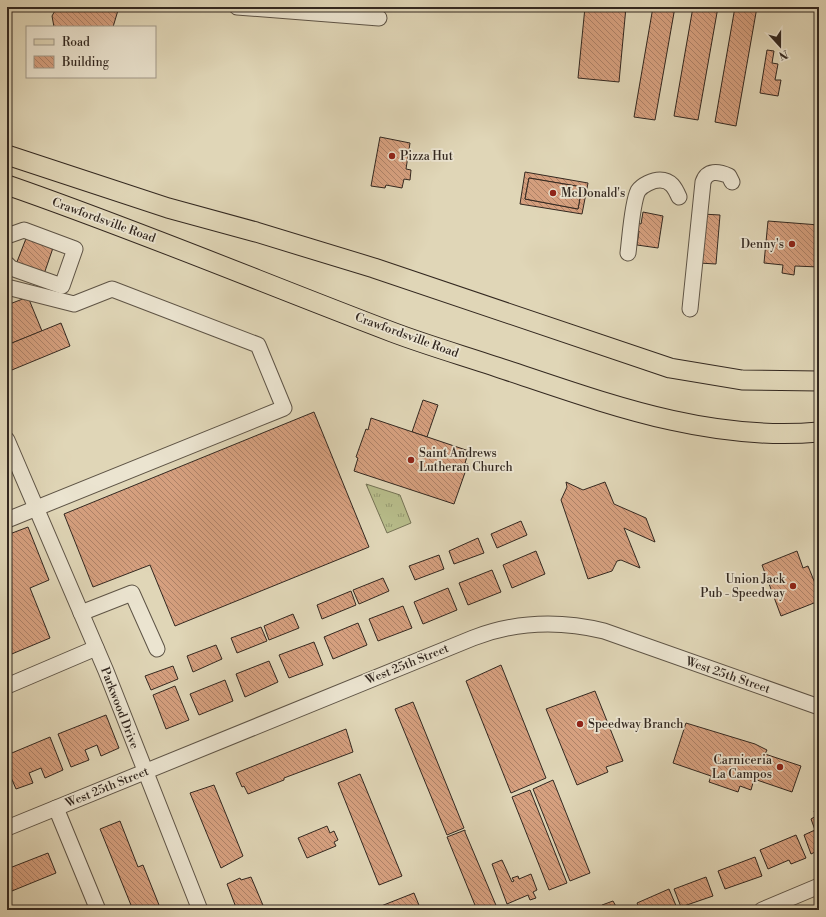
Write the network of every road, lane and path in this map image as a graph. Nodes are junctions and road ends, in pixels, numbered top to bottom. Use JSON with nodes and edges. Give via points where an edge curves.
{"nodes":[{"id":1,"x":237,"y":7,"type":"edge"},
{"id":2,"x":379,"y":18,"type":"dead end"},
{"id":3,"x":7,"y":155,"type":"edge"},
{"id":4,"x":732,"y":182,"type":"dead end"},
{"id":5,"x":7,"y":185,"type":"edge"},
{"id":6,"x":679,"y":197,"type":"dead end"},
{"id":7,"x":7,"y":236,"type":"edge"},
{"id":8,"x":628,"y":253,"type":"dead end"},
{"id":9,"x":7,"y":264,"type":"edge"},
{"id":10,"x":7,"y":287,"type":"edge"},
{"id":11,"x":690,"y":309,"type":"dead end"},
{"id":12,"x":819,"y":381,"type":"edge"},
{"id":13,"x":819,"y":432,"type":"edge"},
{"id":14,"x":7,"y":440,"type":"edge"},
{"id":15,"x":36,"y":508,"type":"junction"},
{"id":16,"x":7,"y":520,"type":"edge"},
{"id":17,"x":81,"y":613,"type":"junction"},
{"id":18,"x":96,"y":648,"type":"junction"},
{"id":19,"x":157,"y":650,"type":"dead end"},
{"id":20,"x":7,"y":686,"type":"edge"},
{"id":21,"x":819,"y":707,"type":"edge"},
{"id":22,"x":144,"y":772,"type":"junction"},
{"id":23,"x":56,"y":808,"type":"junction"},
{"id":24,"x":7,"y":828,"type":"edge"},
{"id":25,"x":819,"y":886,"type":"edge"},
{"id":26,"x":98,"y":910,"type":"edge"},
{"id":27,"x":200,"y":910,"type":"edge"},
{"id":28,"x":762,"y":910,"type":"edge"}],
"edges":[{"from":1,"to":2,"type":"street"},
{"from":3,"to":12,"type":"main road","via":[[168,208],[374,268],[670,368],[742,380]]},
{"from":4,"to":11,"type":"street","via":[[729,176],[713,172],[705,177],[703,182]]},
{"from":5,"to":13,"type":"main road","name":"Crawfordsville Road","via":[[126,227],[395,333],[624,409],[698,427],[775,434]]},
{"from":6,"to":8,"type":"street","via":[[674,186],[668,182],[660,180],[642,187],[638,192]]},
{"from":7,"to":9,"type":"street","via":[[24,230],[75,249],[62,286],[11,268]]},
{"from":10,"to":15,"type":"street","via":[[74,304],[112,289],[258,345],[284,408]]},
{"from":14,"to":15,"type":"street","name":"Parkwood Drive"},
{"from":15,"to":16,"type":"street"},
{"from":15,"to":17,"type":"street","name":"Parkwood Drive"},
{"from":17,"to":18,"type":"street","name":"Parkwood Drive"},
{"from":17,"to":19,"type":"street","via":[[132,593]]},
{"from":18,"to":20,"type":"street"},
{"from":18,"to":22,"type":"street","name":"Parkwood Drive"},
{"from":21,"to":22,"type":"street","name":"West 25th Street","via":[[604,631],[574,624],[531,624],[480,635]]},
{"from":22,"to":23,"type":"street","name":"West 25th Street"},
{"from":22,"to":27,"type":"street","name":"Parkwood Drive"},
{"from":23,"to":24,"type":"street","name":"West 25th Street"},
{"from":23,"to":26,"type":"street"},
{"from":25,"to":28,"type":"street"}]}
